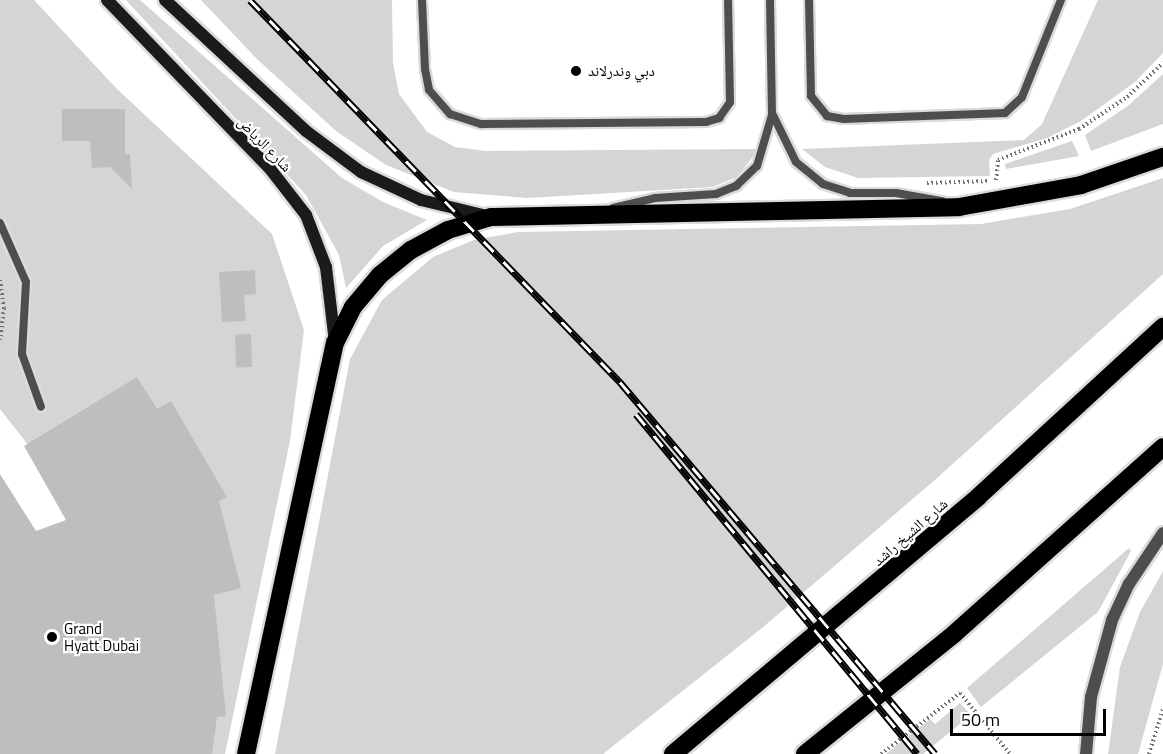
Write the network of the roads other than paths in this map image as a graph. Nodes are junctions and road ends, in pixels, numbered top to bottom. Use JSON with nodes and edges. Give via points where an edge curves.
{"nodes":[{"id":1,"x":107,"y":0,"type":"edge"},
{"id":2,"x":165,"y":0,"type":"edge"},
{"id":3,"x":423,"y":0,"type":"edge"},
{"id":4,"x":728,"y":0,"type":"edge"},
{"id":5,"x":770,"y":0,"type":"edge"},
{"id":6,"x":809,"y":0,"type":"edge"},
{"id":7,"x":1061,"y":0,"type":"edge"},
{"id":8,"x":772,"y":115,"type":"junction"},
{"id":9,"x":1163,"y":157,"type":"edge"},
{"id":10,"x":959,"y":207,"type":"junction"},
{"id":11,"x":602,"y":213,"type":"junction"},
{"id":12,"x":491,"y":217,"type":"junction"},
{"id":13,"x":0,"y":224,"type":"edge"},
{"id":14,"x":1163,"y":327,"type":"edge"},
{"id":15,"x":335,"y":343,"type":"junction"},
{"id":16,"x":40,"y":407,"type":"dead end"},
{"id":17,"x":1163,"y":447,"type":"edge"},
{"id":18,"x":1163,"y":532,"type":"edge"},
{"id":19,"x":246,"y":754,"type":"edge"},
{"id":20,"x":673,"y":754,"type":"edge"},
{"id":21,"x":805,"y":754,"type":"edge"},
{"id":22,"x":1086,"y":754,"type":"edge"}],
"edges":[{"from":1,"to":15,"type":"main road","name":"شارع الرياض","via":[[271,170],[306,215],[326,267]]},
{"from":2,"to":12,"type":"main road","via":[[306,131],[361,172],[421,200]]},
{"from":3,"to":4,"type":"lane","via":[[424,69],[429,90],[450,114],[481,123],[706,122],[719,118],[730,102]]},
{"from":5,"to":8,"type":"lane"},
{"from":6,"to":7,"type":"lane","via":[[811,96],[819,111],[844,119],[1005,113],[1022,97]]},
{"from":8,"to":10,"type":"lane","via":[[796,162],[823,184],[850,193],[912,195]]},
{"from":8,"to":11,"type":"lane","via":[[761,158],[736,186],[705,196],[637,201]]},
{"from":9,"to":10,"type":"highway","via":[[1081,185]]},
{"from":10,"to":11,"type":"highway"},
{"from":11,"to":12,"type":"highway"},
{"from":12,"to":15,"type":"highway","via":[[448,230],[411,250],[353,307]]},
{"from":13,"to":16,"type":"lane","via":[[26,282],[22,354]]},
{"from":14,"to":20,"type":"highway","name":"شارع الشيخ راشد","via":[[979,496]]},
{"from":15,"to":19,"type":"highway"},
{"from":17,"to":21,"type":"highway","via":[[954,634]]},
{"from":18,"to":22,"type":"street","via":[[1129,584],[1112,620],[1091,696]]}]}
